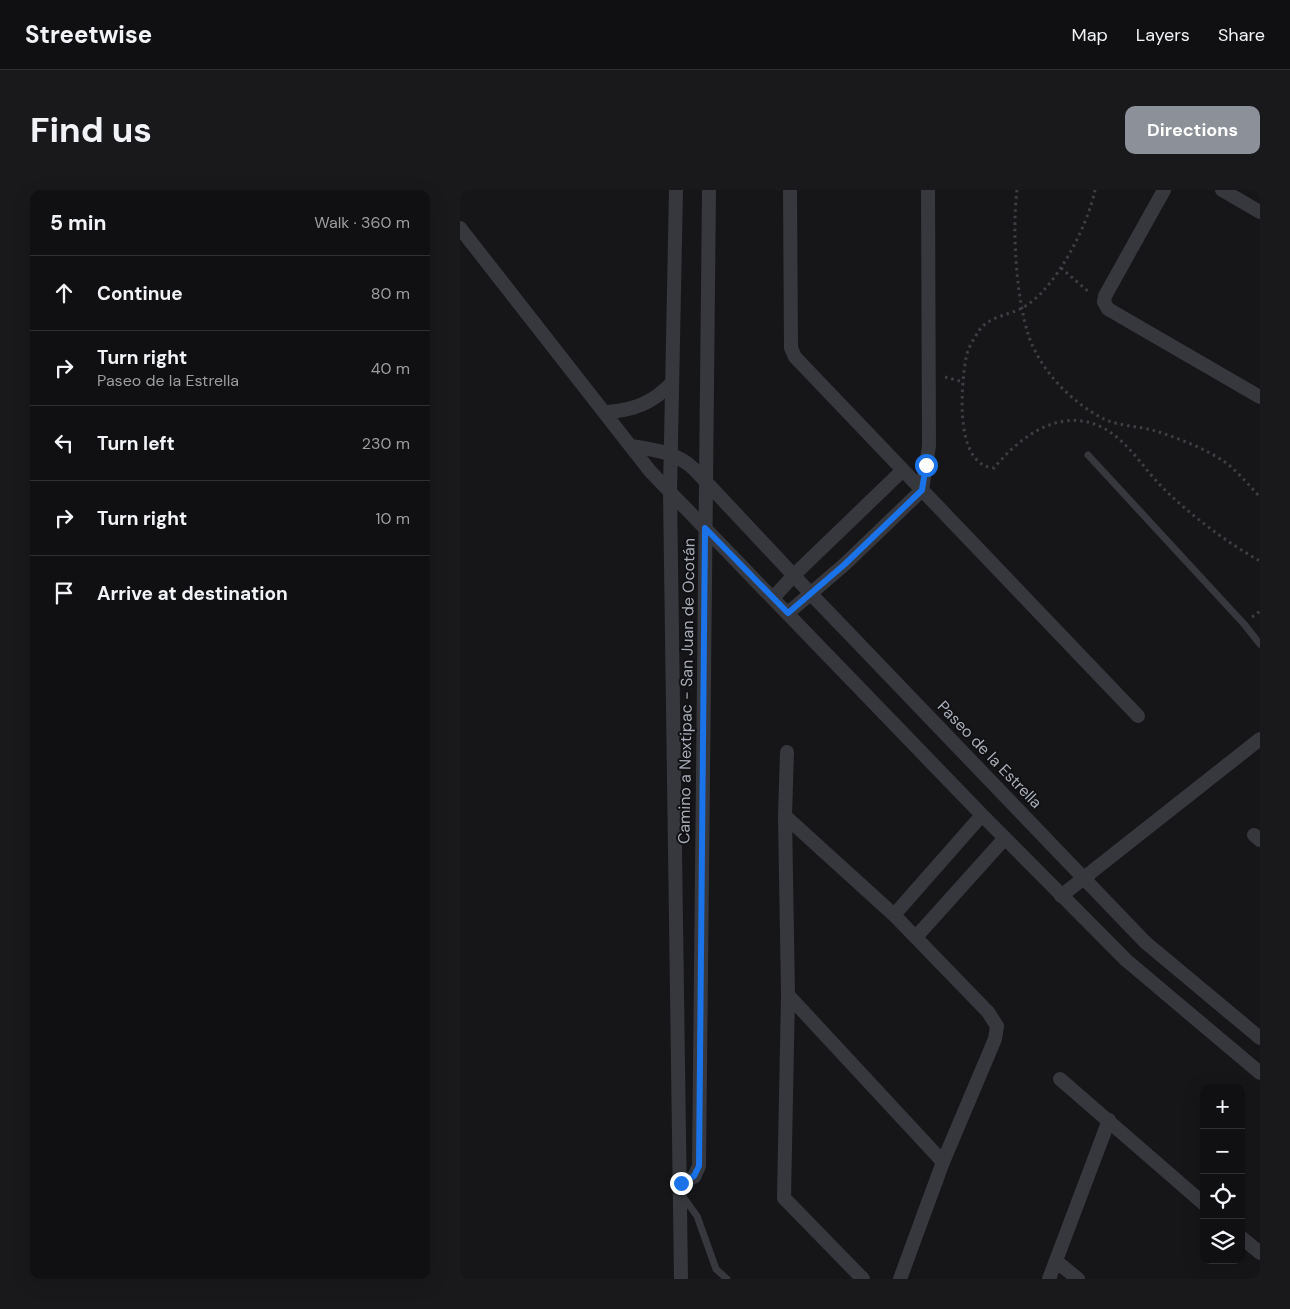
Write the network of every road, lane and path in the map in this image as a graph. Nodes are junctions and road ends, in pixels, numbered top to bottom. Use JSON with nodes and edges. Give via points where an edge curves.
{"nodes":[{"id":1,"x":676,"y":190,"type":"edge"},
{"id":2,"x":709,"y":190,"type":"edge"},
{"id":3,"x":790,"y":190,"type":"edge"},
{"id":4,"x":928,"y":190,"type":"edge"},
{"id":5,"x":1017,"y":190,"type":"edge"},
{"id":6,"x":1095,"y":190,"type":"edge"},
{"id":7,"x":1164,"y":190,"type":"edge"},
{"id":8,"x":1222,"y":190,"type":"edge"},
{"id":9,"x":1260,"y":212,"type":"edge"},
{"id":10,"x":460,"y":228,"type":"edge"},
{"id":11,"x":1061,"y":268,"type":"junction"},
{"id":12,"x":1023,"y":308,"type":"junction"},
{"id":13,"x":1108,"y":309,"type":"junction"},
{"id":14,"x":672,"y":383,"type":"junction"},
{"id":15,"x":1260,"y":397,"type":"edge"},
{"id":16,"x":606,"y":412,"type":"junction"},
{"id":17,"x":632,"y":446,"type":"junction"},
{"id":18,"x":672,"y":453,"type":"junction"},
{"id":19,"x":1088,"y":455,"type":"dead end"},
{"id":20,"x":903,"y":470,"type":"junction"},
{"id":21,"x":706,"y":483,"type":"junction"},
{"id":22,"x":922,"y":490,"type":"junction"},
{"id":23,"x":670,"y":492,"type":"junction"},
{"id":24,"x":1260,"y":497,"type":"edge"},
{"id":25,"x":705,"y":528,"type":"junction"},
{"id":26,"x":1260,"y":561,"type":"edge"},
{"id":27,"x":794,"y":575,"type":"junction"},
{"id":28,"x":812,"y":595,"type":"junction"},
{"id":29,"x":774,"y":598,"type":"junction"},
{"id":30,"x":788,"y":613,"type":"junction"},
{"id":31,"x":1260,"y":644,"type":"edge"},
{"id":32,"x":1138,"y":716,"type":"dead end"},
{"id":33,"x":1260,"y":739,"type":"edge"},
{"id":34,"x":787,"y":752,"type":"dead end"},
{"id":35,"x":982,"y":815,"type":"junction"},
{"id":36,"x":785,"y":816,"type":"junction"},
{"id":37,"x":1005,"y":838,"type":"junction"},
{"id":38,"x":1084,"y":880,"type":"junction"},
{"id":39,"x":1062,"y":896,"type":"junction"},
{"id":40,"x":894,"y":915,"type":"junction"},
{"id":41,"x":916,"y":937,"type":"junction"},
{"id":42,"x":788,"y":995,"type":"junction"},
{"id":43,"x":1260,"y":1038,"type":"edge"},
{"id":44,"x":1260,"y":1073,"type":"edge"},
{"id":45,"x":1060,"y":1079,"type":"dead end"},
{"id":46,"x":1109,"y":1120,"type":"junction"},
{"id":47,"x":942,"y":1162,"type":"junction"},
{"id":48,"x":681,"y":1188,"type":"junction"},
{"id":49,"x":1200,"y":1200,"type":"edge"},
{"id":50,"x":1245,"y":1240,"type":"edge"},
{"id":51,"x":1260,"y":1253,"type":"edge"},
{"id":52,"x":1056,"y":1261,"type":"junction"},
{"id":53,"x":681,"y":1279,"type":"edge"},
{"id":54,"x":727,"y":1279,"type":"edge"},
{"id":55,"x":863,"y":1279,"type":"edge"},
{"id":56,"x":900,"y":1279,"type":"edge"},
{"id":57,"x":1049,"y":1279,"type":"edge"},
{"id":58,"x":1078,"y":1279,"type":"edge"}],
"edges":[{"from":1,"to":14,"type":"street","name":"Camino a Nextipac - San Juan de Ocotán"},
{"from":2,"to":21,"type":"street","name":"Camino a Nextipac - San Juan de Ocotán"},
{"from":3,"to":20,"type":"street","via":[[791,348],[795,357]]},
{"from":4,"to":22,"type":"street","via":[[929,446]]},
{"from":5,"to":12,"type":"path","via":[[1016,258]]},
{"from":6,"to":11,"type":"path","via":[[1092,204]]},
{"from":7,"to":13,"type":"street","via":[[1105,296]]},
{"from":8,"to":9,"type":"street"},
{"from":10,"to":16,"type":"street"},
{"from":11,"to":12,"type":"path","via":[[1040,294]]},
{"from":11,"to":13,"type":"path"},
{"from":12,"to":24,"type":"path","via":[[1036,353],[1056,381],[1078,403],[1105,419],[1181,440],[1225,462]]},
{"from":12,"to":26,"type":"path","via":[[998,317],[980,329],[966,356],[960,410],[973,458],[984,468],[994,468],[1027,435],[1053,423],[1079,420],[1102,426],[1120,440],[1166,491]]},
{"from":13,"to":15,"type":"street"},
{"from":14,"to":16,"type":"street","via":[[645,405]]},
{"from":14,"to":18,"type":"street","name":"Camino a Nextipac - San Juan de Ocotán"},
{"from":16,"to":17,"type":"street"},
{"from":17,"to":18,"type":"street"},
{"from":17,"to":23,"type":"street"},
{"from":18,"to":21,"type":"street","name":"Paseo de la Estrella","via":[[684,460]]},
{"from":18,"to":23,"type":"street","name":"Camino a Nextipac - San Juan de Ocotán"},
{"from":19,"to":31,"type":"lane"},
{"from":20,"to":22,"type":"street"},
{"from":20,"to":27,"type":"street"},
{"from":21,"to":25,"type":"street","name":"Camino a Nextipac - San Juan de Ocotán"},
{"from":21,"to":27,"type":"street","name":"Paseo de la Estrella"},
{"from":22,"to":28,"type":"street"},
{"from":22,"to":32,"type":"street"},
{"from":23,"to":25,"type":"street"},
{"from":23,"to":48,"type":"street","name":"Camino a Nextipac - San Juan de Ocotán"},
{"from":25,"to":29,"type":"street"},
{"from":25,"to":48,"type":"street","name":"Camino a Nextipac - San Juan de Ocotán","via":[[699,1166]]},
{"from":27,"to":28,"type":"street","name":"Paseo de la Estrella"},
{"from":27,"to":29,"type":"street"},
{"from":28,"to":30,"type":"street"},
{"from":28,"to":38,"type":"street","name":"Paseo de la Estrella"},
{"from":29,"to":30,"type":"street"},
{"from":30,"to":35,"type":"street"},
{"from":33,"to":38,"type":"street"},
{"from":34,"to":36,"type":"street"},
{"from":35,"to":37,"type":"street"},
{"from":35,"to":40,"type":"street"},
{"from":36,"to":40,"type":"street"},
{"from":36,"to":42,"type":"street"},
{"from":37,"to":39,"type":"street"},
{"from":37,"to":41,"type":"street"},
{"from":38,"to":39,"type":"street"},
{"from":38,"to":43,"type":"street","name":"Paseo de la Estrella","via":[[1145,942]]},
{"from":39,"to":44,"type":"street","via":[[1126,960]]},
{"from":40,"to":41,"type":"street"},
{"from":41,"to":47,"type":"street","via":[[988,1012],[997,1026],[995,1039]]},
{"from":42,"to":47,"type":"street"},
{"from":42,"to":55,"type":"street","via":[[784,1198]]},
{"from":45,"to":46,"type":"street"},
{"from":46,"to":49,"type":"street"},
{"from":46,"to":52,"type":"street"},
{"from":47,"to":56,"type":"street"},
{"from":48,"to":53,"type":"street","name":"Camino a Nextipac - San Juan de Ocotán"},
{"from":48,"to":54,"type":"lane","via":[[696,1216],[716,1268]]},
{"from":50,"to":51,"type":"street"},
{"from":52,"to":57,"type":"street"},
{"from":52,"to":58,"type":"street"}]}
